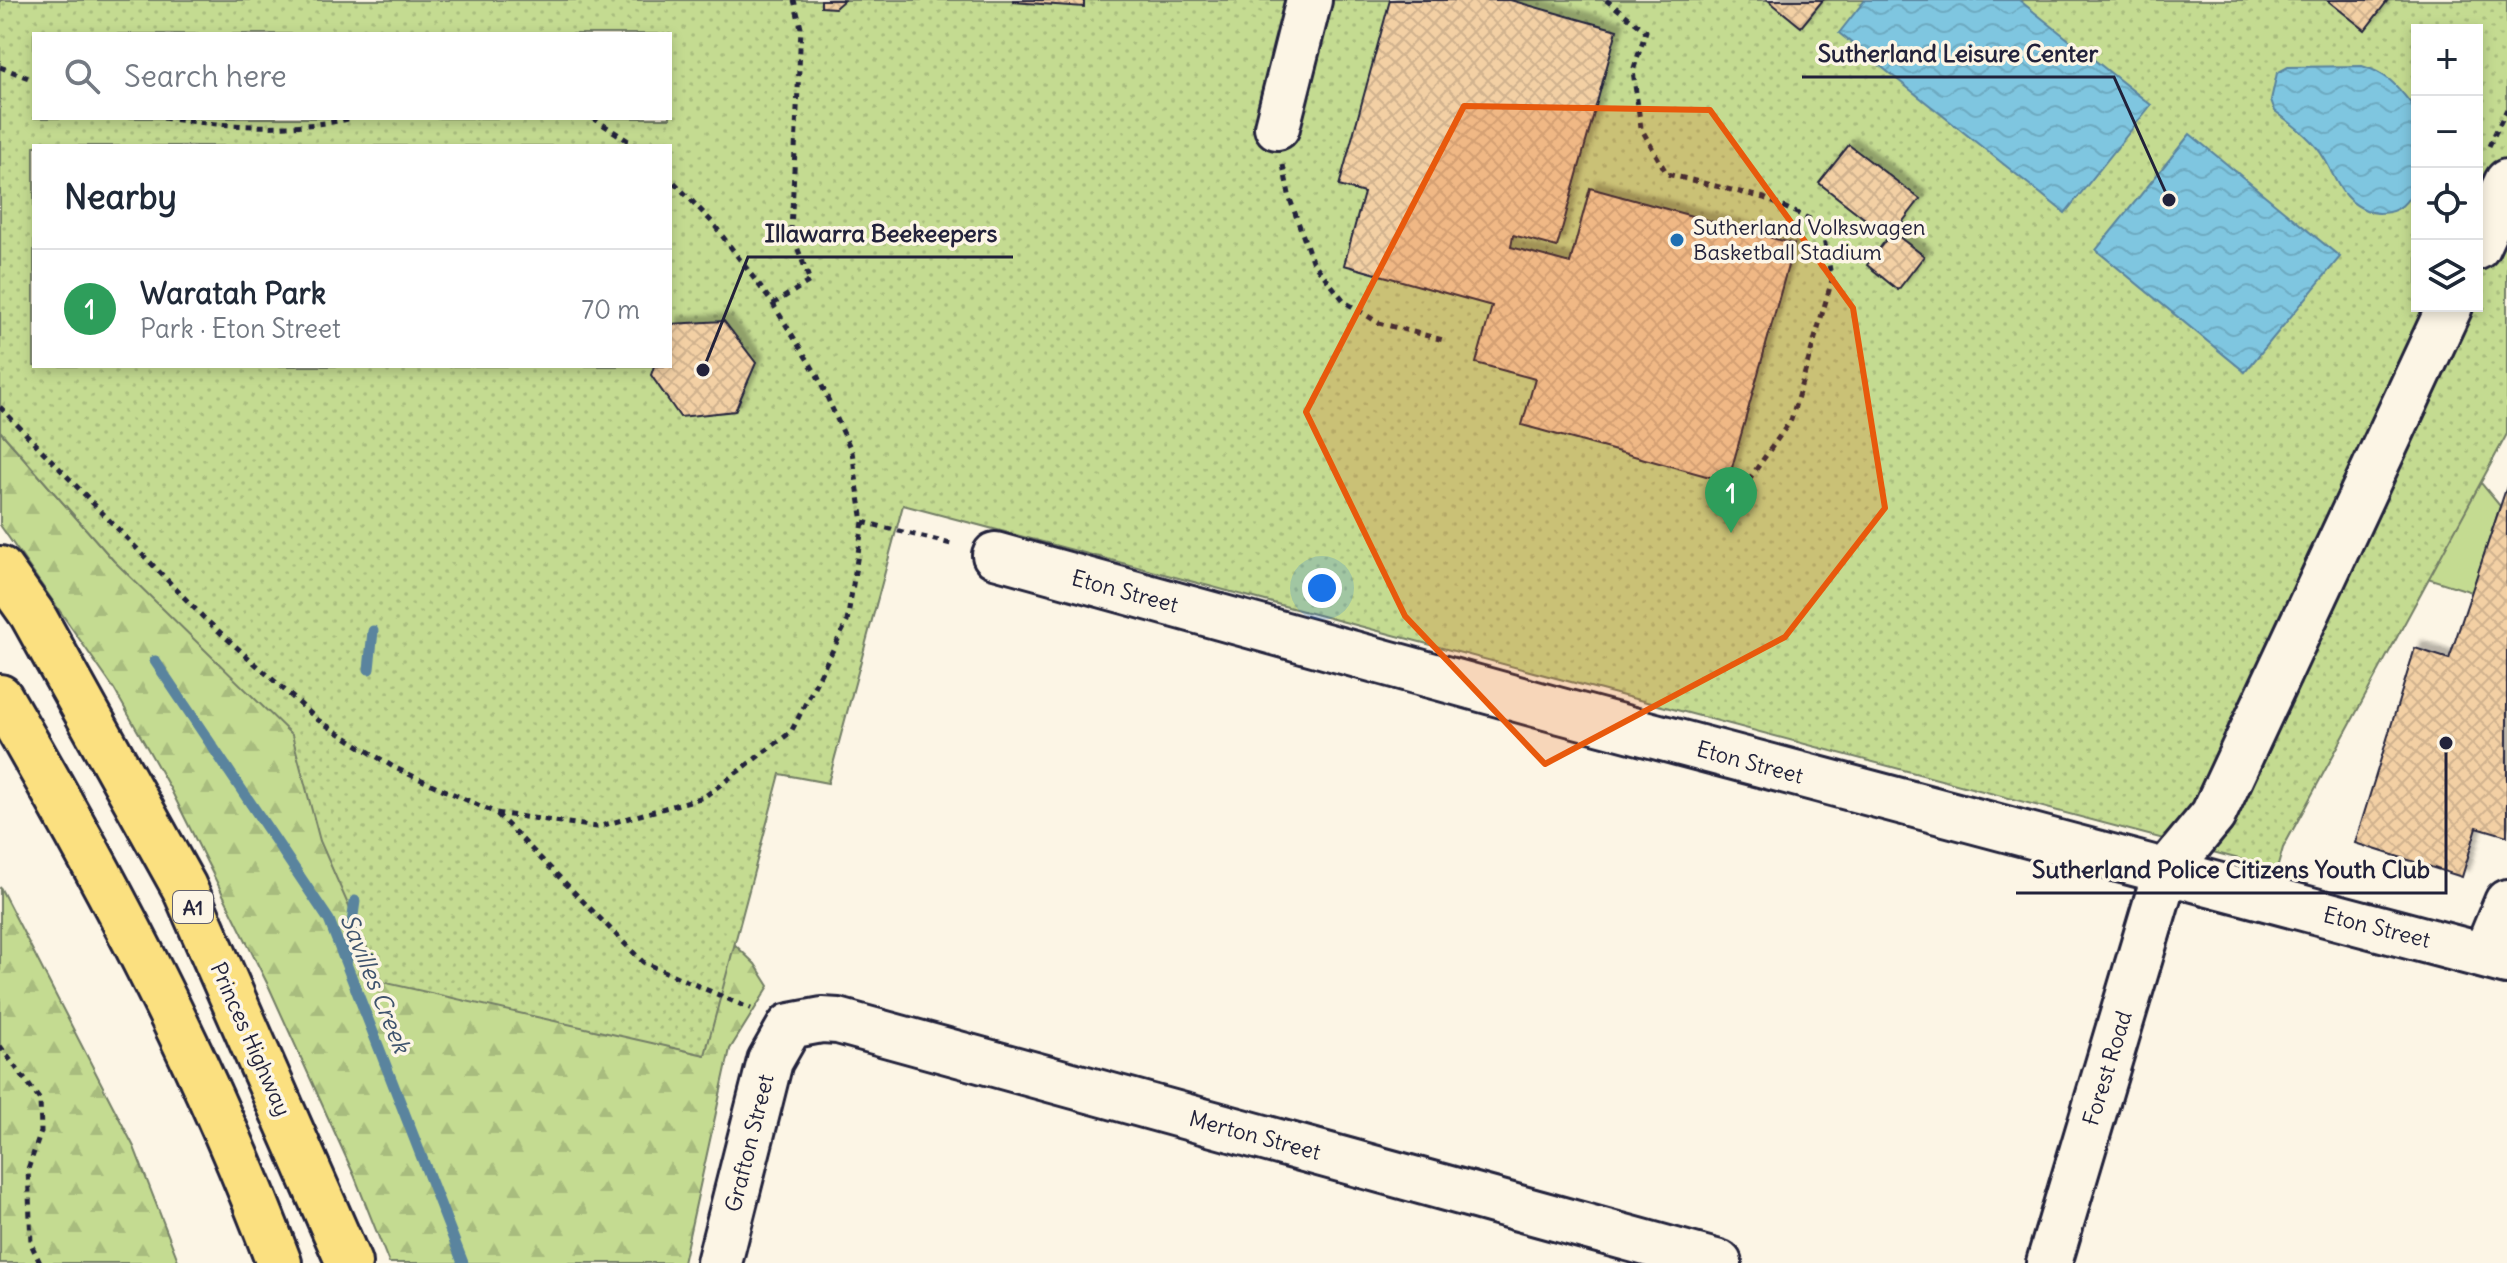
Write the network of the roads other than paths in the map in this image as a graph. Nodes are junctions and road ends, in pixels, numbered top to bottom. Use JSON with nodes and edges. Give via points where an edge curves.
{"nodes":[{"id":1,"x":1309,"y":0,"type":"edge"},
{"id":2,"x":1277,"y":127,"type":"road end"},
{"id":3,"x":2507,"y":182,"type":"edge"},
{"id":4,"x":2480,"y":240,"type":"edge"},
{"id":5,"x":2447,"y":312,"type":"edge"},
{"id":6,"x":995,"y":555,"type":"road end"},
{"id":7,"x":0,"y":569,"type":"edge"},
{"id":8,"x":0,"y":697,"type":"edge"},
{"id":9,"x":2165,"y":873,"type":"junction"},
{"id":10,"x":2507,"y":902,"type":"edge"},
{"id":11,"x":2496,"y":959,"type":"edge"},
{"id":12,"x":790,"y":1026,"type":"joint"},
{"id":13,"x":279,"y":1263,"type":"edge"},
{"id":14,"x":349,"y":1263,"type":"edge"},
{"id":15,"x":719,"y":1263,"type":"edge"},
{"id":16,"x":1719,"y":1263,"type":"edge"},
{"id":17,"x":2049,"y":1263,"type":"edge"}],
"edges":[{"from":1,"to":2,"type":"street"},
{"from":3,"to":4,"type":"street"},
{"from":5,"to":9,"type":"street","via":[[2213,815]]},
{"from":6,"to":9,"type":"street","name":"Eton Street"},
{"from":7,"to":14,"type":"highway","name":"Princes Highway","number":"A1","via":[[32,614],[184,887]]},
{"from":8,"to":13,"type":"highway","via":[[133,934]]},
{"from":9,"to":11,"type":"street","name":"Eton Street"},
{"from":9,"to":17,"type":"street","name":"Forest Road"},
{"from":10,"to":11,"type":"street"},
{"from":12,"to":15,"type":"street","name":"Grafton Street","via":[[770,1061]]},
{"from":12,"to":16,"type":"street","name":"Merton Street","via":[[838,1021]]}]}
